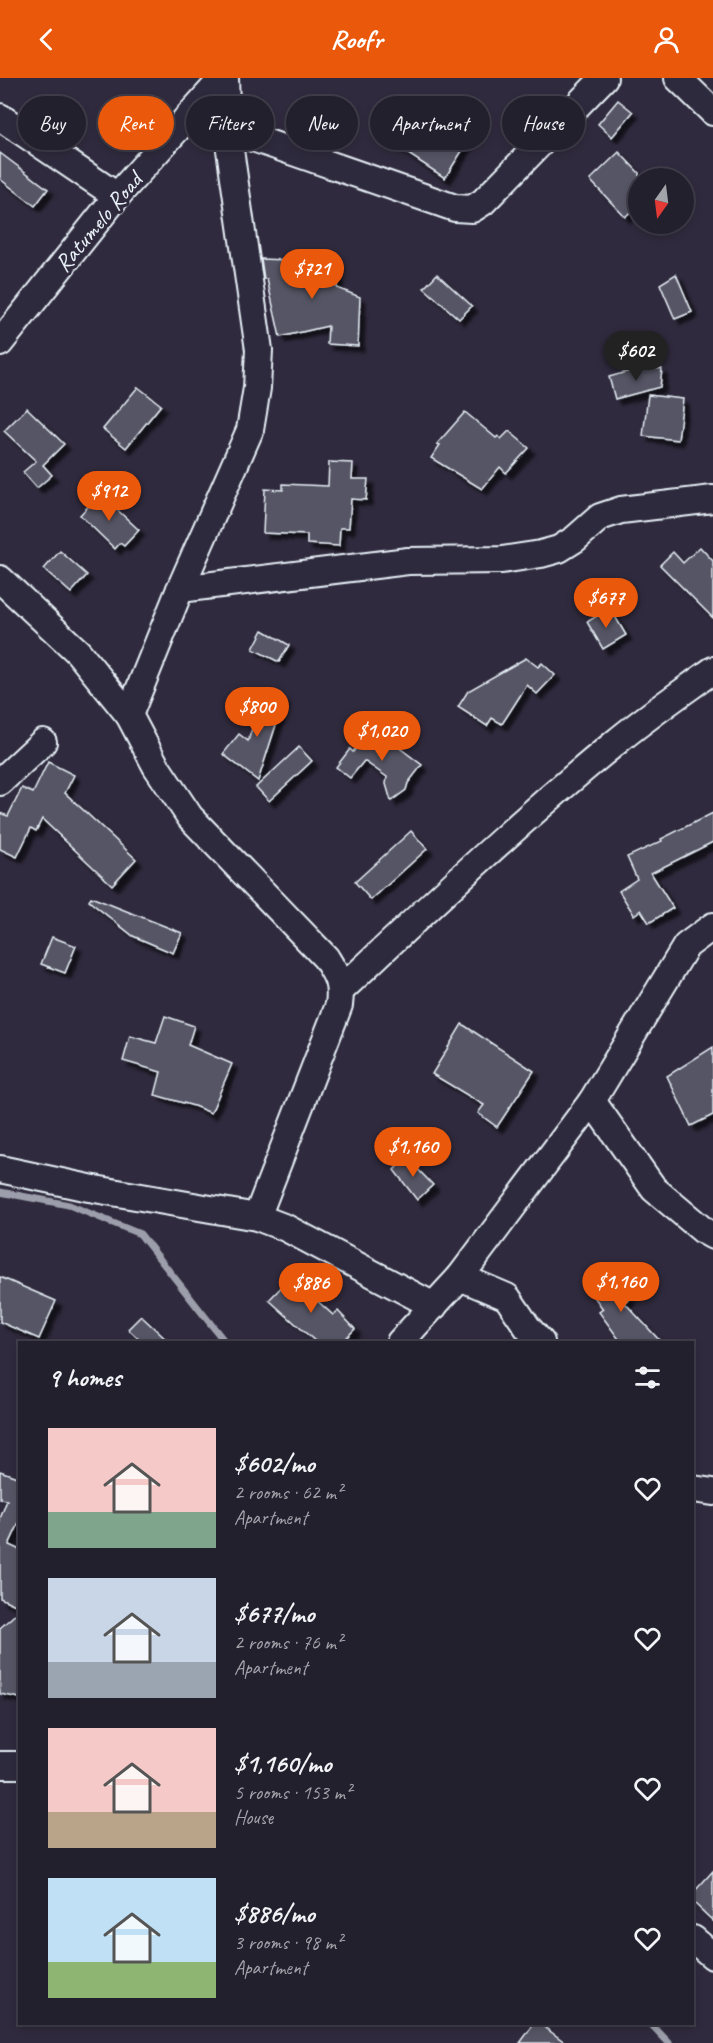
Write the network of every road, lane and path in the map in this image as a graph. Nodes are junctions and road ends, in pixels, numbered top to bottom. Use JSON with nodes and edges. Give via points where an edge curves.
{"nodes":[{"id":1,"x":224,"y":78,"type":"edge"},
{"id":2,"x":604,"y":78,"type":"edge"},
{"id":3,"x":678,"y":78,"type":"edge"},
{"id":4,"x":225,"y":96,"type":"edge"},
{"id":5,"x":713,"y":112,"type":"edge"},
{"id":6,"x":0,"y":117,"type":"edge"},
{"id":7,"x":274,"y":145,"type":"edge"},
{"id":8,"x":230,"y":150,"type":"edge"},
{"id":9,"x":117,"y":196,"type":"junction"},
{"id":10,"x":0,"y":343,"type":"edge"},
{"id":11,"x":713,"y":499,"type":"edge"},
{"id":12,"x":0,"y":579,"type":"edge"},
{"id":13,"x":180,"y":589,"type":"junction"},
{"id":14,"x":713,"y":669,"type":"edge"},
{"id":15,"x":129,"y":715,"type":"junction"},
{"id":16,"x":43,"y":742,"type":"dead end"},
{"id":17,"x":0,"y":782,"type":"edge"},
{"id":18,"x":713,"y":926,"type":"edge"},
{"id":19,"x":341,"y":990,"type":"junction"},
{"id":20,"x":592,"y":1101,"type":"junction"},
{"id":21,"x":0,"y":1169,"type":"edge"},
{"id":22,"x":257,"y":1217,"type":"junction"},
{"id":23,"x":713,"y":1236,"type":"edge"},
{"id":24,"x":460,"y":1277,"type":"junction"},
{"id":25,"x":434,"y":1306,"type":"junction"},
{"id":26,"x":401,"y":1341,"type":"edge"},
{"id":27,"x":540,"y":1341,"type":"edge"},
{"id":28,"x":694,"y":1489,"type":"edge"},
{"id":29,"x":713,"y":1492,"type":"edge"},
{"id":30,"x":0,"y":1765,"type":"edge"},
{"id":31,"x":18,"y":1765,"type":"edge"},
{"id":32,"x":694,"y":1940,"type":"edge"},
{"id":33,"x":713,"y":1956,"type":"edge"}],
"edges":[{"from":1,"to":4,"type":"street"},
{"from":1,"to":9,"type":"street","name":"Ratumelo Road"},
{"from":2,"to":7,"type":"street","via":[[472,209],[455,208]]},
{"from":3,"to":5,"type":"street"},
{"from":6,"to":9,"type":"street"},
{"from":8,"to":13,"type":"street","via":[[259,350],[257,388],[250,430]]},
{"from":9,"to":10,"type":"street","name":"Ratumelo Road"},
{"from":11,"to":13,"type":"street","via":[[621,510],[600,518],[559,549],[541,554],[502,560],[408,561]]},
{"from":12,"to":15,"type":"street","via":[[78,652]]},
{"from":13,"to":15,"type":"street"},
{"from":14,"to":19,"type":"street","via":[[560,789]]},
{"from":15,"to":19,"type":"street","via":[[156,766],[190,817],[326,957]]},
{"from":16,"to":17,"type":"street"},
{"from":18,"to":20,"type":"street","via":[[686,946]]},
{"from":19,"to":22,"type":"street","via":[[339,1005]]},
{"from":20,"to":23,"type":"street","via":[[654,1189]]},
{"from":20,"to":24,"type":"street"},
{"from":21,"to":22,"type":"street"},
{"from":22,"to":25,"type":"street","via":[[286,1228]]},
{"from":24,"to":25,"type":"street"},
{"from":24,"to":27,"type":"street","via":[[507,1298]]},
{"from":25,"to":26,"type":"street"},
{"from":28,"to":29,"type":"street"},
{"from":30,"to":31,"type":"street"},
{"from":32,"to":33,"type":"street"}]}
